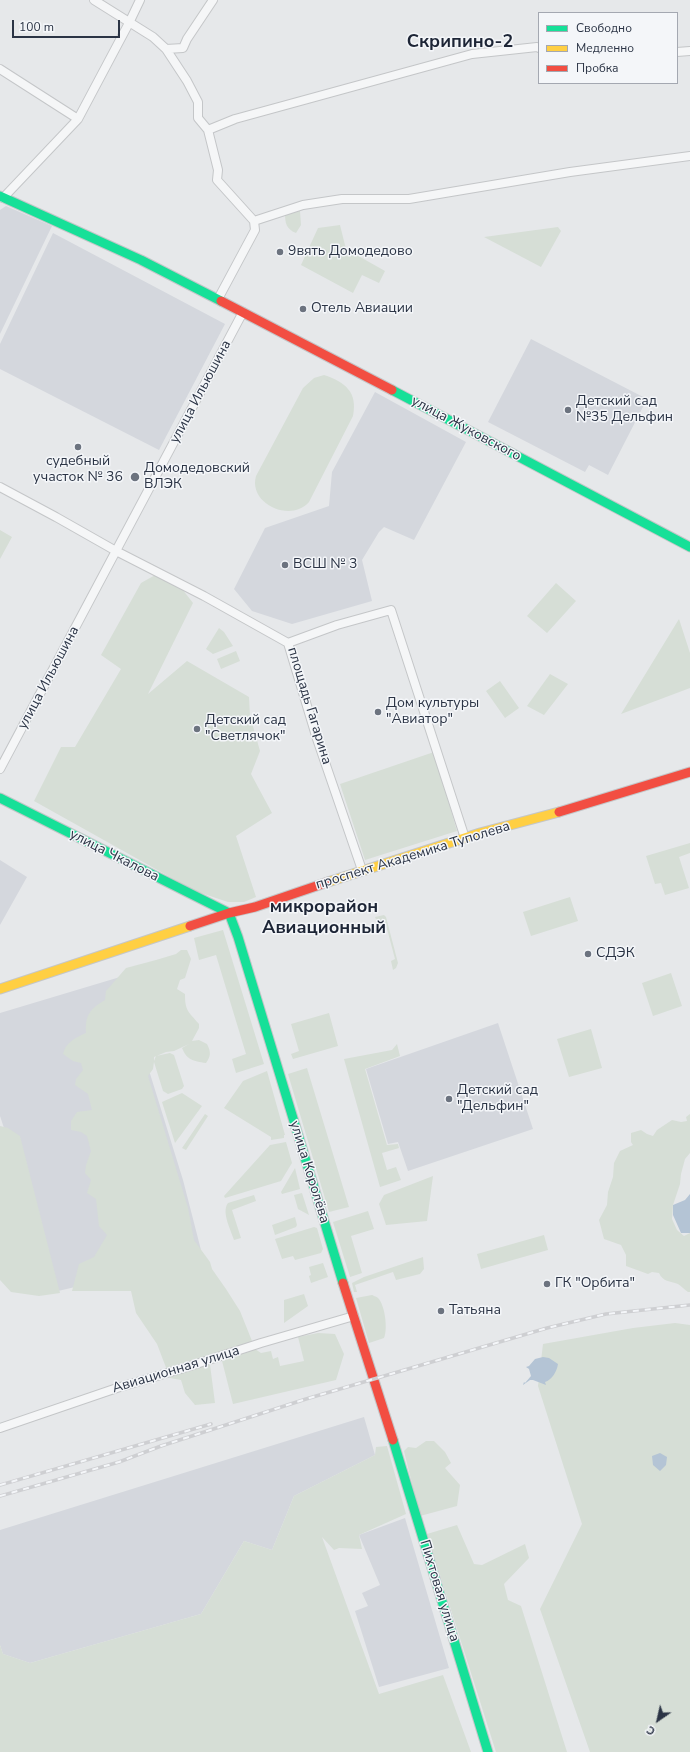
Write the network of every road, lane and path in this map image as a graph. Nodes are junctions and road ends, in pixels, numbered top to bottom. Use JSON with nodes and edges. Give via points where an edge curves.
{"nodes":[{"id":1,"x":94,"y":0,"type":"edge"},
{"id":2,"x":140,"y":0,"type":"edge"},
{"id":3,"x":213,"y":0,"type":"edge"},
{"id":4,"x":129,"y":23,"type":"junction"},
{"id":5,"x":538,"y":48,"type":"edge"},
{"id":6,"x":166,"y":49,"type":"junction"},
{"id":7,"x":690,"y":51,"type":"edge"},
{"id":8,"x":678,"y":52,"type":"edge"},
{"id":9,"x":0,"y":69,"type":"edge"},
{"id":10,"x":78,"y":119,"type":"junction"},
{"id":11,"x":208,"y":130,"type":"junction"},
{"id":12,"x":690,"y":156,"type":"edge"},
{"id":13,"x":2,"y":197,"type":"edge"},
{"id":14,"x":254,"y":221,"type":"junction"},
{"id":15,"x":218,"y":299,"type":"junction"},
{"id":16,"x":243,"y":312,"type":"junction"},
{"id":17,"x":0,"y":487,"type":"edge"},
{"id":18,"x":690,"y":547,"type":"edge"},
{"id":19,"x":116,"y":551,"type":"junction"},
{"id":20,"x":288,"y":643,"type":"junction"},
{"id":21,"x":0,"y":769,"type":"edge"},
{"id":22,"x":690,"y":772,"type":"edge"},
{"id":23,"x":0,"y":798,"type":"edge"},
{"id":24,"x":465,"y":838,"type":"junction"},
{"id":25,"x":362,"y":870,"type":"junction"},
{"id":26,"x":229,"y":913,"type":"junction"},
{"id":27,"x":0,"y":989,"type":"edge"},
{"id":28,"x":354,"y":1316,"type":"junction"},
{"id":29,"x":0,"y":1428,"type":"edge"},
{"id":30,"x":390,"y":1430,"type":"joint"},
{"id":31,"x":488,"y":1752,"type":"edge"}],
"edges":[{"from":1,"to":4,"type":"street"},
{"from":2,"to":4,"type":"street"},
{"from":3,"to":6,"type":"street","via":[[183,48]]},
{"from":4,"to":6,"type":"street","via":[[153,37]]},
{"from":4,"to":10,"type":"street"},
{"from":5,"to":11,"type":"street","via":[[465,56],[235,119]]},
{"from":6,"to":11,"type":"street","via":[[198,102],[198,118]]},
{"from":7,"to":8,"type":"street"},
{"from":9,"to":10,"type":"street"},
{"from":10,"to":13,"type":"street"},
{"from":11,"to":14,"type":"street","via":[[218,170],[217,180]]},
{"from":12,"to":14,"type":"street","via":[[570,172],[409,199],[342,199],[303,205]]},
{"from":13,"to":15,"type":"street","via":[[137,258]]},
{"from":14,"to":15,"type":"street","via":[[255,230]]},
{"from":15,"to":16,"type":"street"},
{"from":16,"to":18,"type":"street","name":"улица Жуковского"},
{"from":16,"to":19,"type":"street","name":"улица Ильюшина"},
{"from":17,"to":19,"type":"street"},
{"from":19,"to":20,"type":"street"},
{"from":19,"to":21,"type":"street","name":"улица Ильюшина"},
{"from":20,"to":24,"type":"street","name":"площадь Гагарина","via":[[337,625],[391,610]]},
{"from":20,"to":25,"type":"street","name":"площадь Гагарина","via":[[317,740]]},
{"from":22,"to":24,"type":"street","name":"проспект Академика Туполева","via":[[583,806]]},
{"from":23,"to":26,"type":"street","name":"улица Чкалова"},
{"from":24,"to":25,"type":"street","name":"проспект Академика Туполева"},
{"from":25,"to":26,"type":"street","name":"проспект Академика Туполева","via":[[256,907]]},
{"from":26,"to":27,"type":"street","name":"проспект Академика Туполева"},
{"from":26,"to":28,"type":"street","name":"улица Королёва"},
{"from":28,"to":29,"type":"street","name":"Авиационная улица","via":[[265,1341]]},
{"from":28,"to":30,"type":"street","name":"улица Королёва"},
{"from":30,"to":31,"type":"street","name":"Пихтовая улица"}]}
